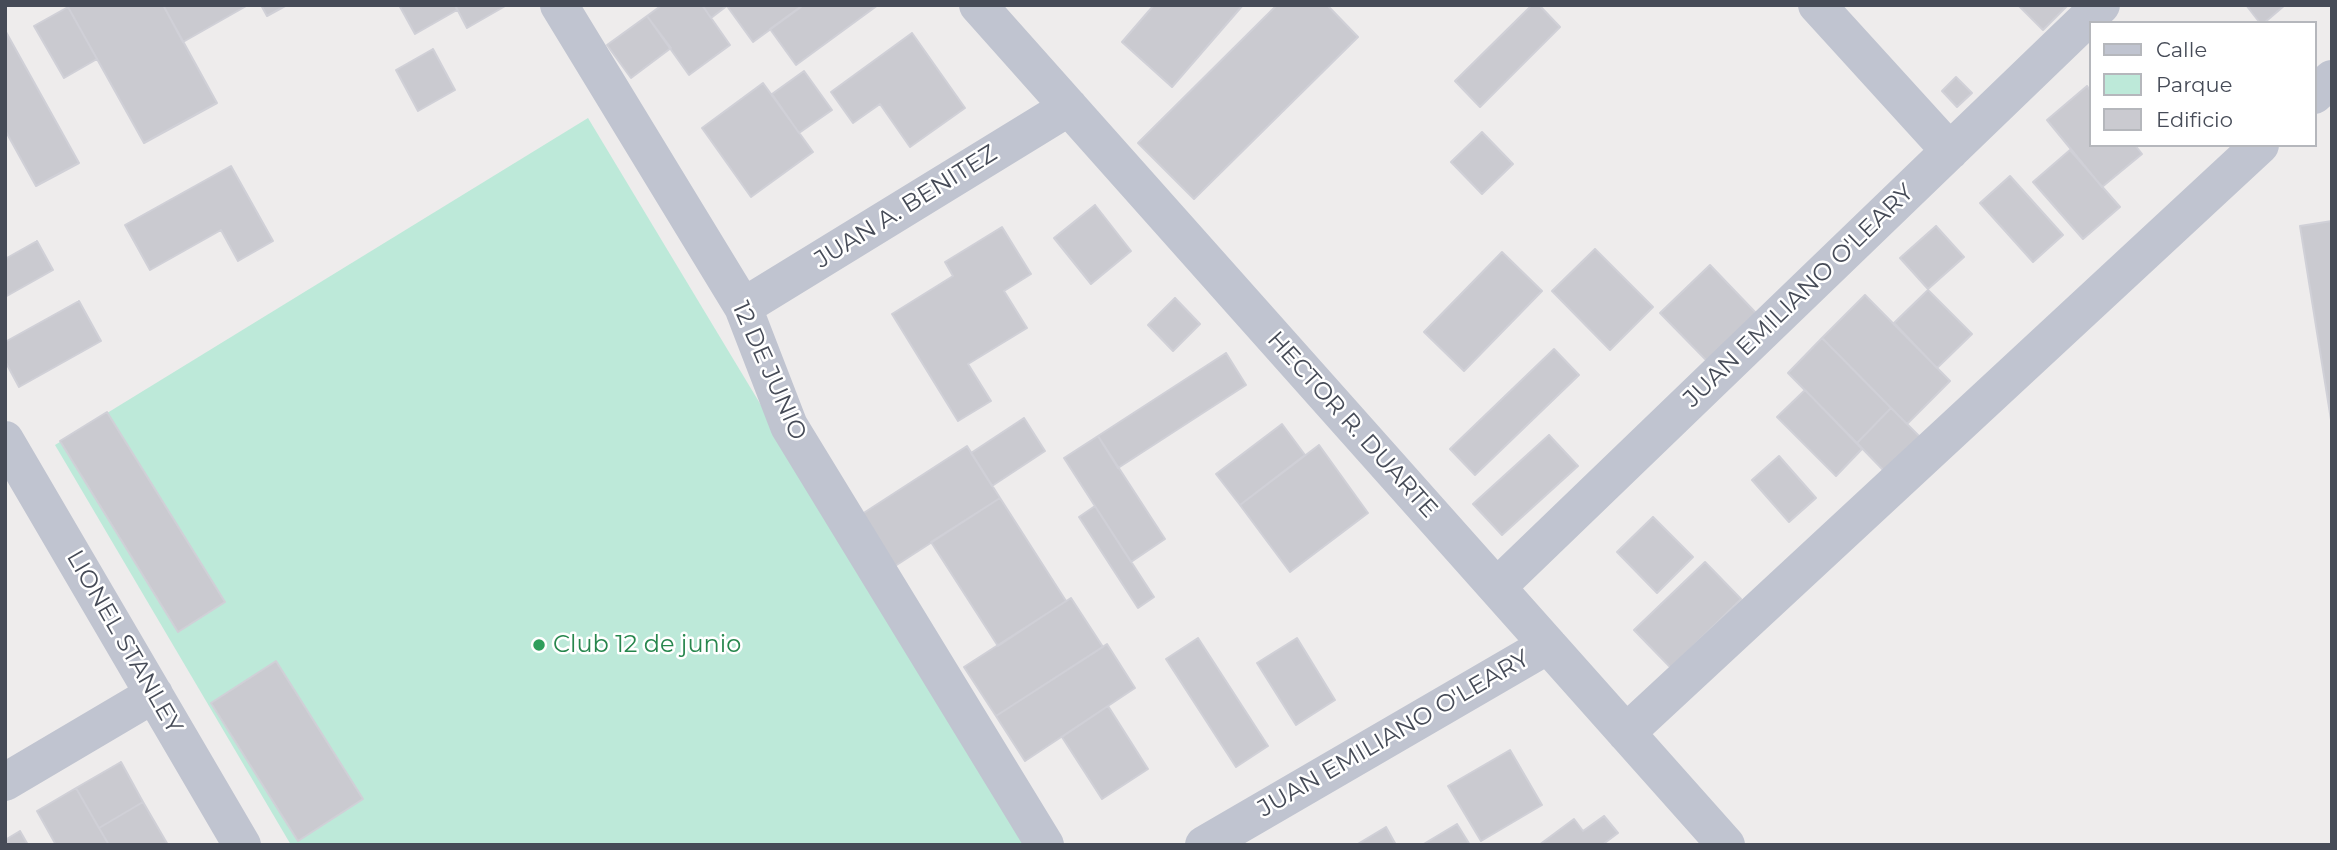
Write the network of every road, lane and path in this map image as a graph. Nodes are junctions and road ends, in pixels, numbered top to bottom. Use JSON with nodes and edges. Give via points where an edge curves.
{"nodes":[{"id":1,"x":559,"y":5,"type":"edge"},
{"id":2,"x":1817,"y":5,"type":"edge"},
{"id":3,"x":2101,"y":5,"type":"edge"},
{"id":4,"x":987,"y":9,"type":"edge"},
{"id":5,"x":2332,"y":79,"type":"edge"},
{"id":6,"x":2316,"y":93,"type":"edge"},
{"id":7,"x":1069,"y":107,"type":"junction"},
{"id":8,"x":2258,"y":147,"type":"edge"},
{"id":9,"x":1950,"y":151,"type":"junction"},
{"id":10,"x":743,"y":307,"type":"junction"},
{"id":11,"x":5,"y":440,"type":"edge"},
{"id":12,"x":1497,"y":587,"type":"junction"},
{"id":13,"x":1548,"y":645,"type":"junction"},
{"id":14,"x":154,"y":694,"type":"junction"},
{"id":15,"x":1626,"y":733,"type":"junction"},
{"id":16,"x":5,"y":782,"type":"edge"},
{"id":17,"x":242,"y":845,"type":"edge"},
{"id":18,"x":1045,"y":845,"type":"edge"},
{"id":19,"x":1204,"y":845,"type":"edge"},
{"id":20,"x":1726,"y":845,"type":"edge"}],
"edges":[{"from":1,"to":10,"type":"street","name":"12 DE JUNIO"},
{"from":2,"to":9,"type":"street"},
{"from":3,"to":9,"type":"street","name":"JUAN EMILIANO O'LEARY"},
{"from":4,"to":7,"type":"street","name":"HECTOR R. DUARTE"},
{"from":5,"to":6,"type":"street"},
{"from":7,"to":10,"type":"street","name":"JUAN A. BENITEZ"},
{"from":7,"to":12,"type":"street","name":"HECTOR R. DUARTE"},
{"from":8,"to":15,"type":"street"},
{"from":9,"to":12,"type":"street","name":"JUAN EMILIANO O'LEARY"},
{"from":10,"to":18,"type":"street","name":"12 DE JUNIO","via":[[789,426]]},
{"from":11,"to":14,"type":"street","name":"LIONEL STANLEY"},
{"from":12,"to":13,"type":"street","name":"HECTOR R. DUARTE"},
{"from":13,"to":15,"type":"street","name":"HECTOR R. DUARTE"},
{"from":13,"to":19,"type":"street","name":"JUAN EMILIANO O'LEARY"},
{"from":14,"to":16,"type":"street"},
{"from":14,"to":17,"type":"street","name":"LIONEL STANLEY"},
{"from":15,"to":20,"type":"street","name":"HECTOR R. DUARTE"}]}
